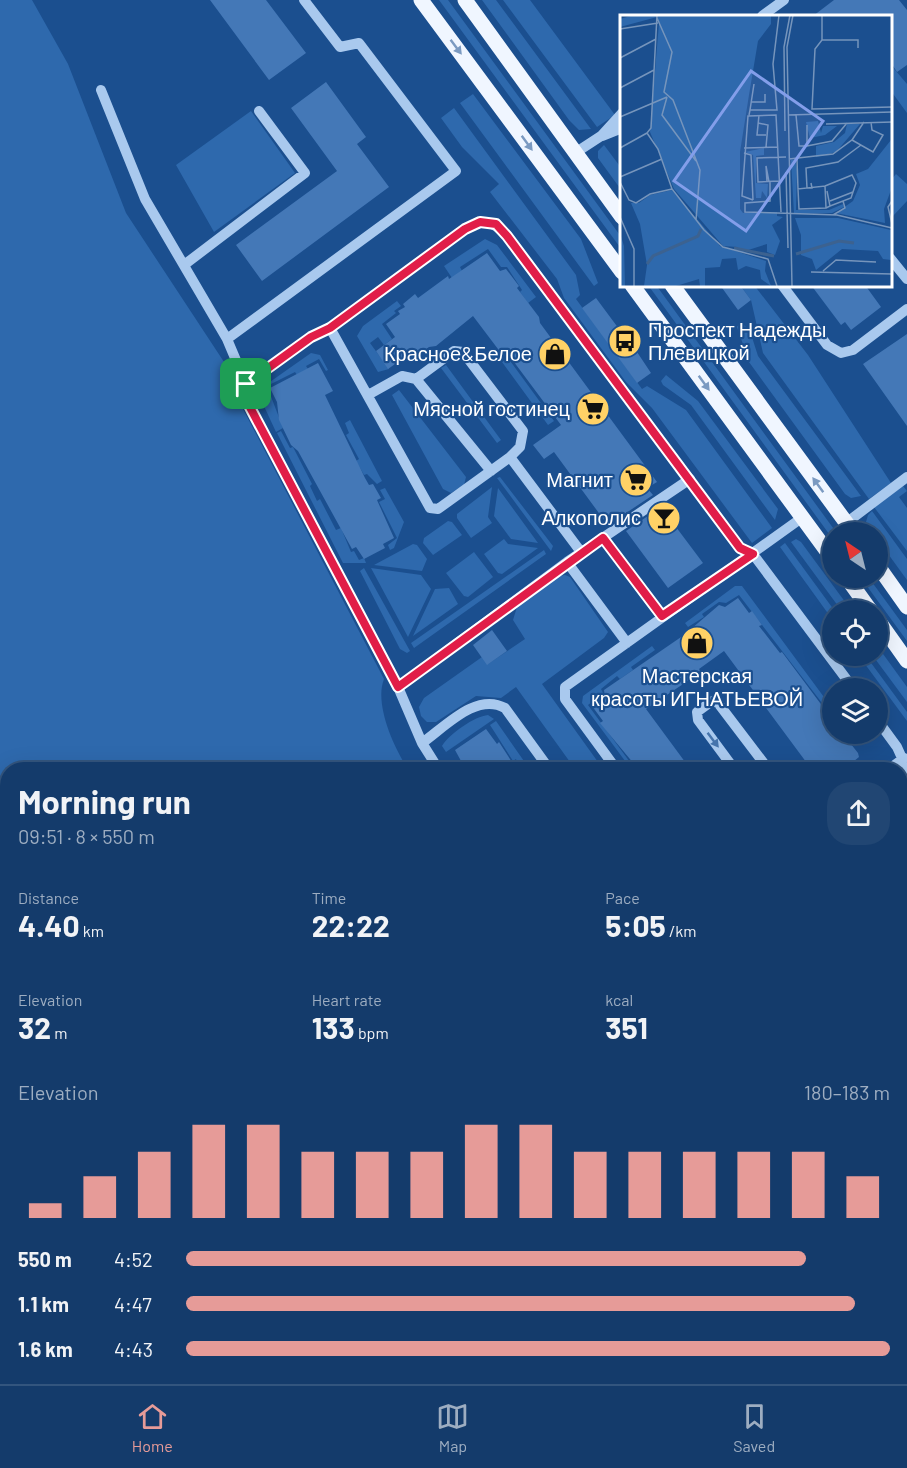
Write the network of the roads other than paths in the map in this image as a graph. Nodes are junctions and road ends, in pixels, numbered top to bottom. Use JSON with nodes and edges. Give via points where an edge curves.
{"nodes":[{"id":1,"x":304,"y":0,"type":"edge"},
{"id":2,"x":421,"y":0,"type":"edge"},
{"id":3,"x":465,"y":0,"type":"edge"},
{"id":4,"x":784,"y":0,"type":"edge"},
{"id":5,"x":763,"y":15,"type":"edge"},
{"id":6,"x":101,"y":90,"type":"dead end"},
{"id":7,"x":259,"y":111,"type":"dead end"},
{"id":8,"x":620,"y":115,"type":"edge"},
{"id":9,"x":620,"y":130,"type":"edge"},
{"id":10,"x":601,"y":136,"type":"junction"},
{"id":11,"x":575,"y":153,"type":"junction"},
{"id":12,"x":620,"y":214,"type":"edge"},
{"id":13,"x":892,"y":259,"type":"edge"},
{"id":14,"x":184,"y":265,"type":"junction"},
{"id":15,"x":620,"y":269,"type":"edge"},
{"id":16,"x":907,"y":279,"type":"edge"},
{"id":17,"x":633,"y":286,"type":"edge"},
{"id":18,"x":673,"y":286,"type":"edge"},
{"id":19,"x":784,"y":286,"type":"edge"},
{"id":20,"x":907,"y":309,"type":"edge"},
{"id":21,"x":330,"y":328,"type":"junction"},
{"id":22,"x":227,"y":339,"type":"junction"},
{"id":23,"x":416,"y":379,"type":"junction"},
{"id":24,"x":246,"y":384,"type":"junction"},
{"id":25,"x":368,"y":395,"type":"junction"},
{"id":26,"x":510,"y":457,"type":"junction"},
{"id":27,"x":490,"y":471,"type":"junction"},
{"id":28,"x":907,"y":477,"type":"edge"},
{"id":29,"x":690,"y":479,"type":"junction"},
{"id":30,"x":803,"y":517,"type":"junction"},
{"id":31,"x":845,"y":522,"type":"edge"},
{"id":32,"x":856,"y":522,"type":"edge"},
{"id":33,"x":603,"y":538,"type":"junction"},
{"id":34,"x":822,"y":544,"type":"edge"},
{"id":35,"x":581,"y":552,"type":"junction"},
{"id":36,"x":753,"y":554,"type":"junction"},
{"id":37,"x":567,"y":562,"type":"junction"},
{"id":38,"x":888,"y":580,"type":"edge"},
{"id":39,"x":907,"y":607,"type":"edge"},
{"id":40,"x":662,"y":616,"type":"junction"},
{"id":41,"x":888,"y":634,"type":"edge"},
{"id":42,"x":627,"y":643,"type":"junction"},
{"id":43,"x":907,"y":661,"type":"edge"},
{"id":44,"x":846,"y":678,"type":"edge"},
{"id":45,"x":398,"y":687,"type":"junction"},
{"id":46,"x":888,"y":735,"type":"edge"},
{"id":47,"x":422,"y":743,"type":"junction"},
{"id":48,"x":434,"y":762,"type":"edge"},
{"id":49,"x":544,"y":762,"type":"edge"},
{"id":50,"x":611,"y":762,"type":"edge"},
{"id":51,"x":729,"y":762,"type":"edge"},
{"id":52,"x":763,"y":762,"type":"edge"},
{"id":53,"x":905,"y":762,"type":"edge"}],
"edges":[{"from":1,"to":22,"type":"lane","via":[[340,47],[358,43],[456,171]]},
{"from":2,"to":15,"type":"main road","one_way":true},
{"from":3,"to":11,"type":"main road"},
{"from":4,"to":5,"type":"lane"},
{"from":6,"to":14,"type":"lane","via":[[145,198]]},
{"from":7,"to":14,"type":"lane","via":[[305,173]]},
{"from":8,"to":10,"type":"lane"},
{"from":9,"to":10,"type":"lane"},
{"from":10,"to":11,"type":"lane"},
{"from":11,"to":12,"type":"main road"},
{"from":13,"to":16,"type":"lane"},
{"from":14,"to":22,"type":"lane"},
{"from":17,"to":30,"type":"main road","one_way":true},
{"from":31,"to":18,"type":"main road","one_way":true},
{"from":19,"to":20,"type":"lane","via":[[827,345],[841,353],[853,350]]},
{"from":21,"to":24,"type":"lane","via":[[311,337]]},
{"from":21,"to":25,"type":"lane"},
{"from":21,"to":29,"type":"lane","via":[[465,229],[480,222],[496,224]]},
{"from":22,"to":24,"type":"lane"},
{"from":23,"to":25,"type":"lane","via":[[402,376]]},
{"from":23,"to":26,"type":"lane","via":[[454,351],[463,352],[523,431],[520,447]]},
{"from":23,"to":27,"type":"lane"},
{"from":24,"to":45,"type":"lane","via":[[243,394]]},
{"from":25,"to":27,"type":"lane","via":[[430,508],[438,509]]},
{"from":26,"to":27,"type":"lane"},
{"from":26,"to":35,"type":"lane"},
{"from":28,"to":32,"type":"lane"},
{"from":29,"to":33,"type":"lane"},
{"from":29,"to":36,"type":"lane","via":[[740,548]]},
{"from":30,"to":34,"type":"main road"},
{"from":30,"to":36,"type":"lane"},
{"from":33,"to":35,"type":"lane"},
{"from":33,"to":40,"type":"lane"},
{"from":35,"to":37,"type":"lane"},
{"from":36,"to":40,"type":"lane"},
{"from":36,"to":44,"type":"lane"},
{"from":37,"to":42,"type":"lane"},
{"from":37,"to":45,"type":"lane"},
{"from":38,"to":39,"type":"main road"},
{"from":40,"to":42,"type":"lane"},
{"from":41,"to":43,"type":"main road"},
{"from":42,"to":50,"type":"lane","via":[[565,687],[565,699]]},
{"from":45,"to":47,"type":"lane"},
{"from":46,"to":53,"type":"lane"},
{"from":47,"to":48,"type":"lane"},
{"from":47,"to":49,"type":"lane","via":[[479,704],[496,703],[505,708]]},
{"from":52,"to":51,"type":"lane","one_way":true,"via":[[718,703],[712,701],[697,712],[698,720]]}]}
